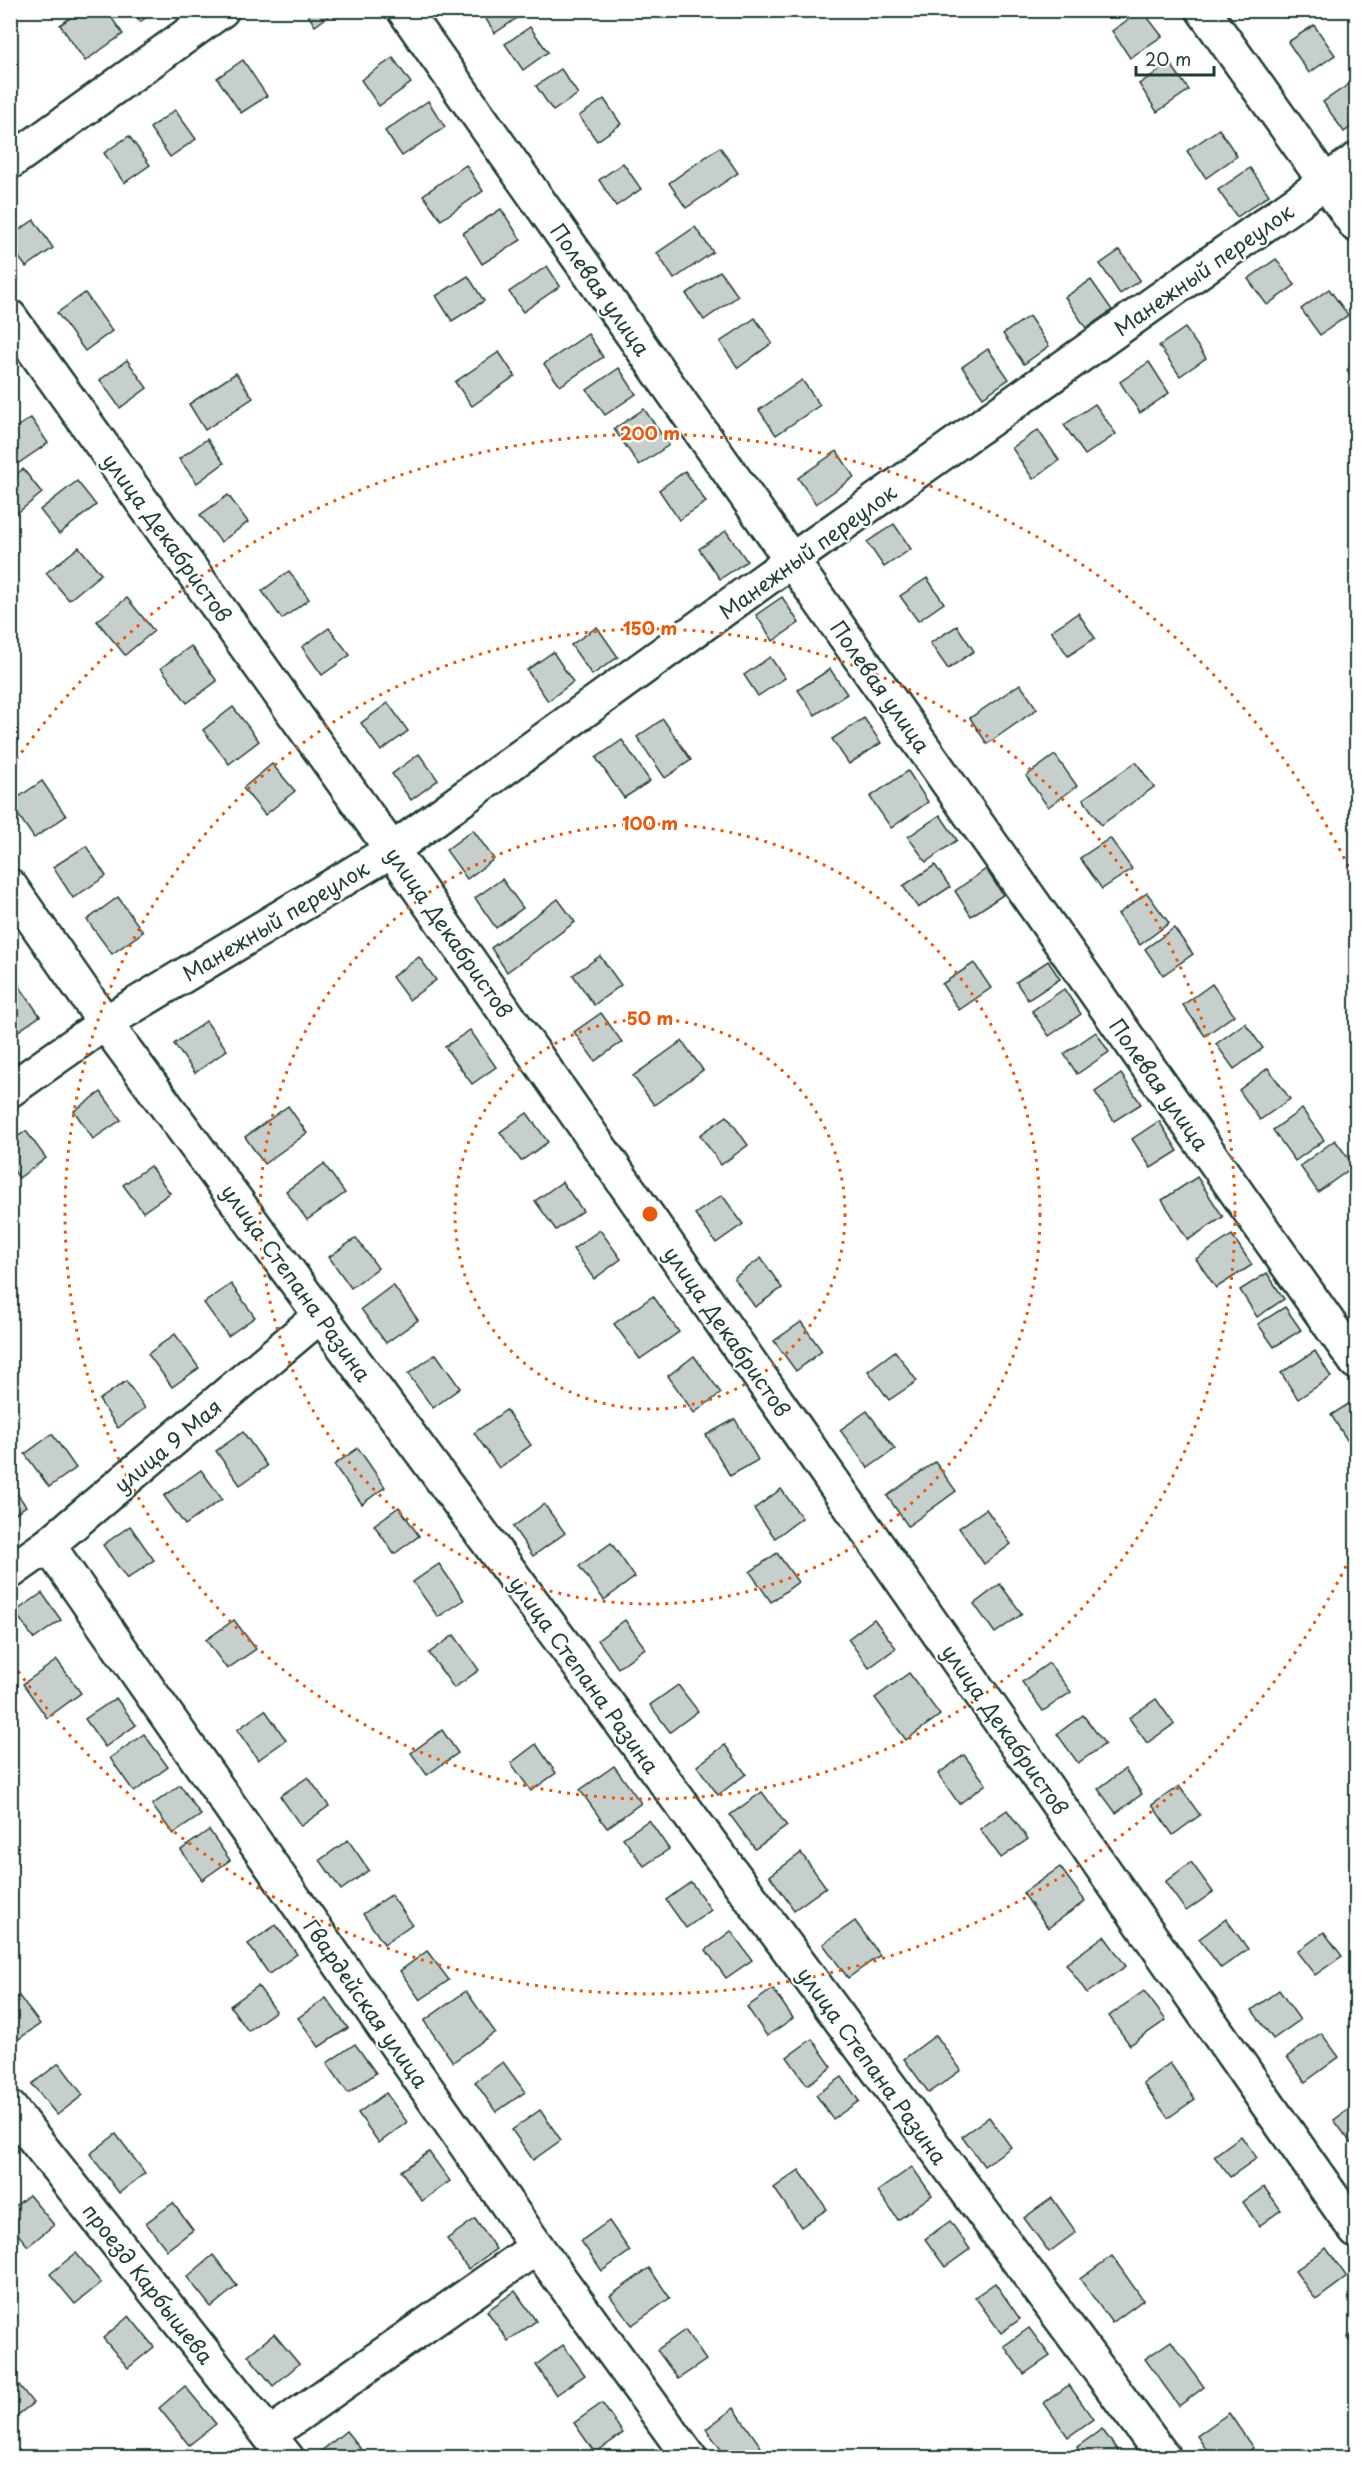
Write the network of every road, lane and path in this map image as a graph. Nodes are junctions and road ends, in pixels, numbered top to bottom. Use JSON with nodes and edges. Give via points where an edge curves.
{"nodes":[{"id":1,"x":222,"y":10,"type":"edge"},
{"id":2,"x":404,"y":10,"type":"edge"},
{"id":3,"x":1203,"y":10,"type":"edge"},
{"id":4,"x":1356,"y":160,"type":"edge"},
{"id":5,"x":10,"y":162,"type":"edge"},
{"id":6,"x":1325,"y":183,"type":"junction"},
{"id":7,"x":1356,"y":225,"type":"edge"},
{"id":8,"x":10,"y":317,"type":"edge"},
{"id":9,"x":792,"y":560,"type":"junction"},
{"id":10,"x":392,"y":849,"type":"junction"},
{"id":11,"x":10,"y":886,"type":"edge"},
{"id":12,"x":105,"y":1023,"type":"junction"},
{"id":13,"x":10,"y":1090,"type":"edge"},
{"id":14,"x":321,"y":1315,"type":"junction"},
{"id":15,"x":1356,"y":1362,"type":"edge"},
{"id":16,"x":48,"y":1545,"type":"junction"},
{"id":17,"x":10,"y":1572,"type":"edge"},
{"id":18,"x":10,"y":2108,"type":"edge"},
{"id":19,"x":1356,"y":2231,"type":"edge"},
{"id":20,"x":537,"y":2247,"type":"junction"},
{"id":21,"x":278,"y":2446,"type":"edge"},
{"id":22,"x":690,"y":2457,"type":"edge"},
{"id":23,"x":1164,"y":2457,"type":"edge"}],
"edges":[{"from":1,"to":5,"type":"street"},
{"from":2,"to":9,"type":"street","name":"Полевая улица"},
{"from":3,"to":6,"type":"street"},
{"from":4,"to":6,"type":"street","name":"Манежный переулок"},
{"from":6,"to":7,"type":"street"},
{"from":6,"to":9,"type":"street","name":"Манежный переулок"},
{"from":8,"to":10,"type":"street","name":"улица Декабристов"},
{"from":9,"to":10,"type":"street","name":"Манежный переулок"},
{"from":9,"to":15,"type":"street","name":"Полевая улица"},
{"from":10,"to":12,"type":"street","name":"Манежный переулок"},
{"from":10,"to":19,"type":"street","name":"улица Декабристов"},
{"from":11,"to":12,"type":"street","name":"улица Степана Разина"},
{"from":12,"to":13,"type":"street","name":"Манежный переулок"},
{"from":12,"to":14,"type":"street","name":"улица Степана Разина"},
{"from":14,"to":16,"type":"street","name":"улица 9 Мая"},
{"from":14,"to":23,"type":"street","name":"улица Степана Разина"},
{"from":16,"to":17,"type":"street","name":"улица 9 Мая"},
{"from":16,"to":20,"type":"street","name":"Гвардейская улица"},
{"from":18,"to":21,"type":"street","name":"проезд Карбышева"},
{"from":20,"to":21,"type":"street"},
{"from":20,"to":22,"type":"street","name":"Гвардейская улица"}]}
